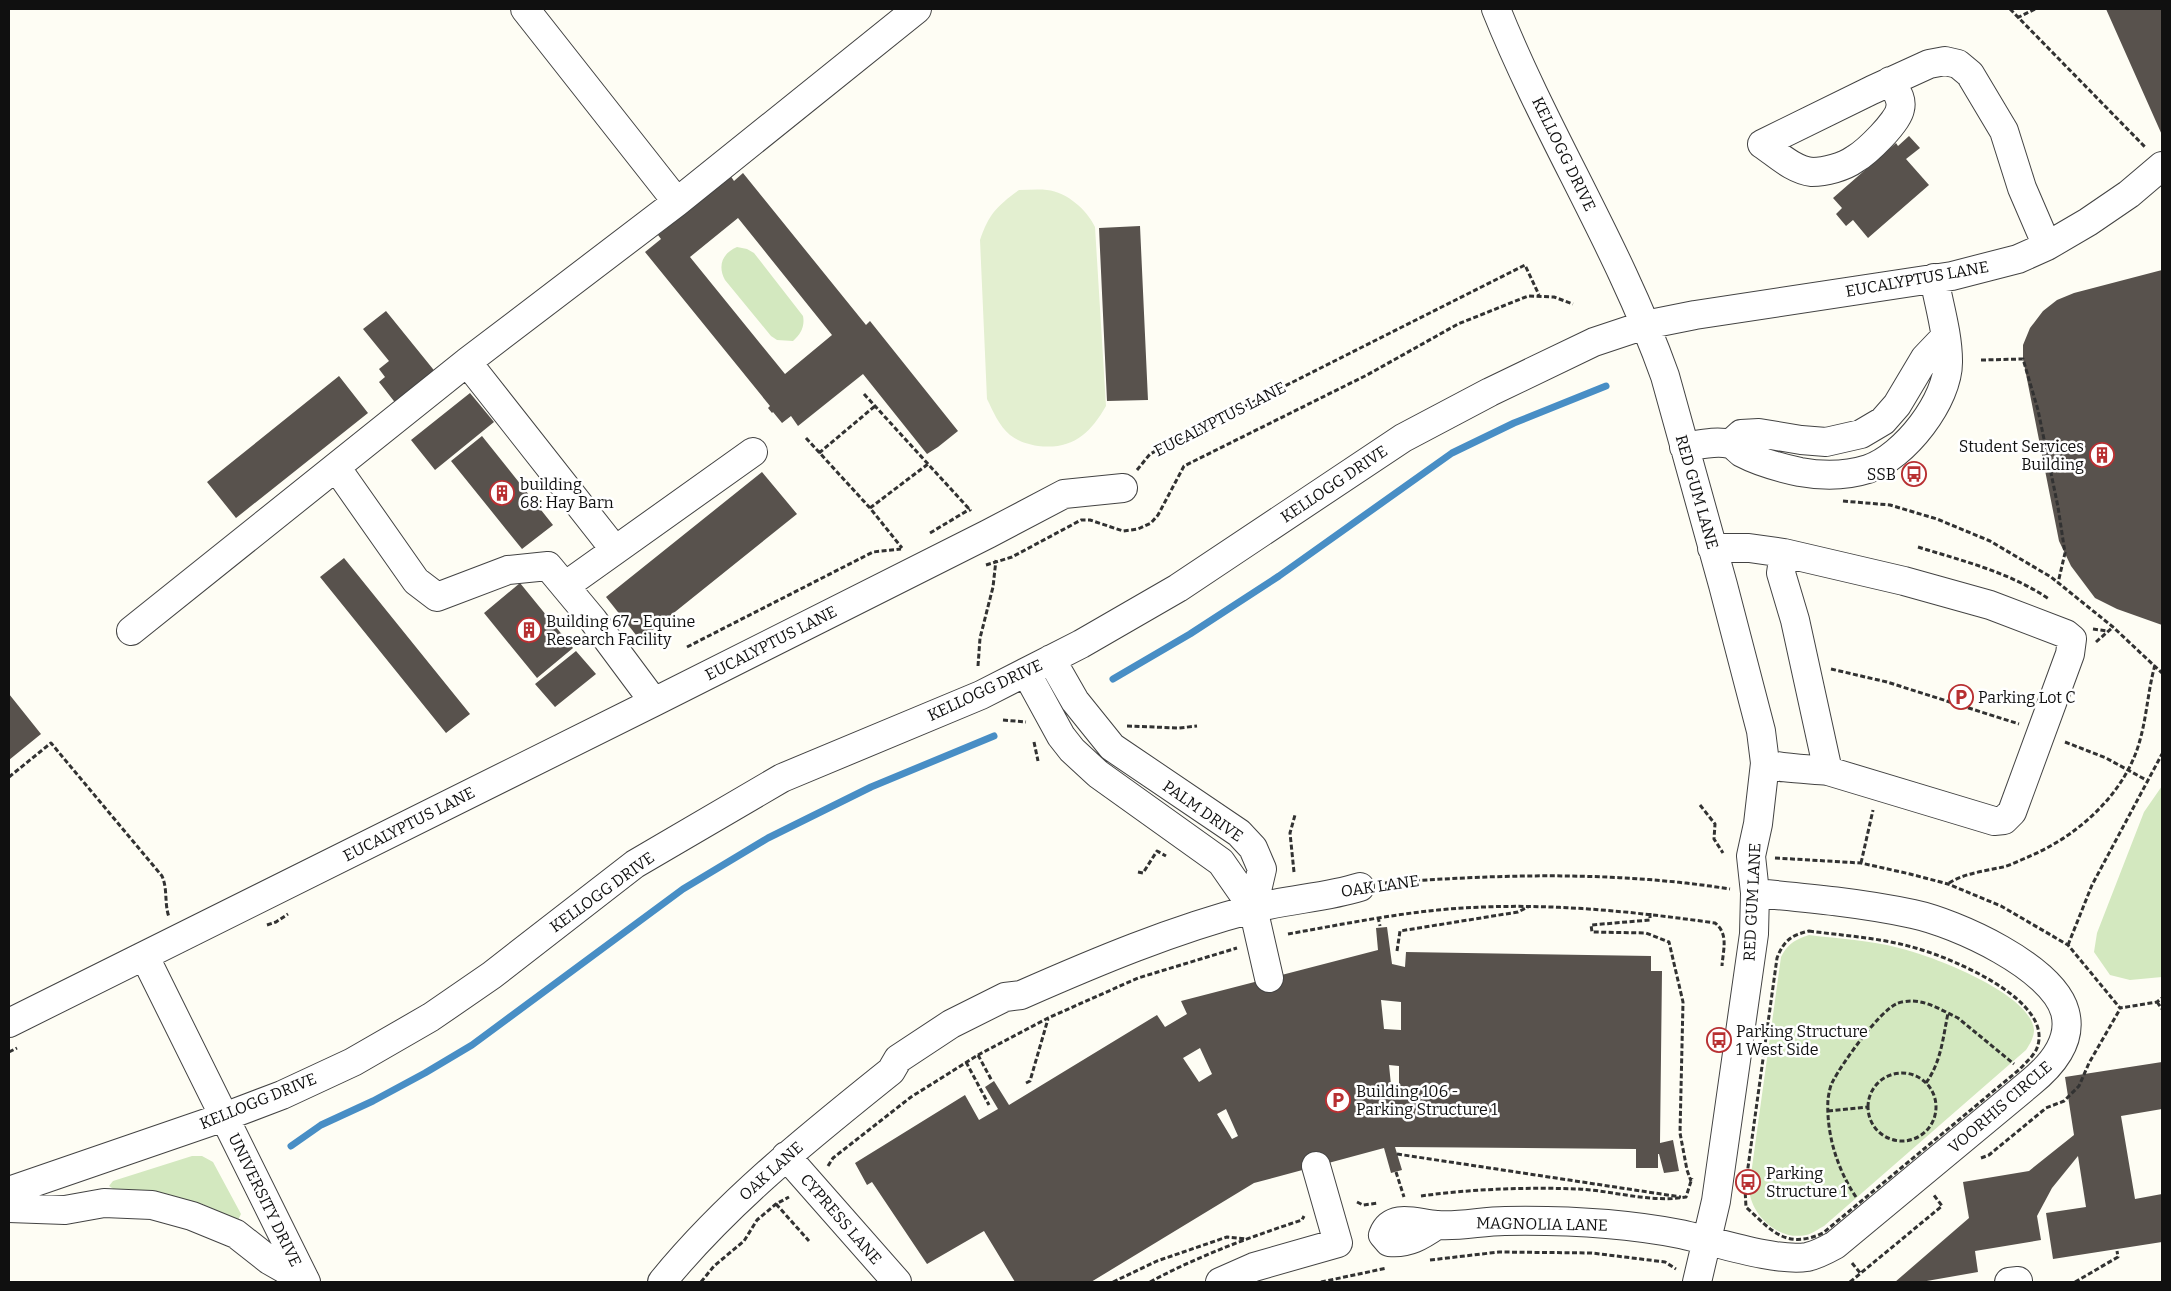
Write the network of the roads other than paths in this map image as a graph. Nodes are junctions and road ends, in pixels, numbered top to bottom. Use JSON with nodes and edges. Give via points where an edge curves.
{"nodes":[{"id":1,"x":525,"y":9,"type":"edge"},
{"id":2,"x":917,"y":9,"type":"edge"},
{"id":3,"x":1496,"y":9,"type":"edge"},
{"id":4,"x":1890,"y":81,"type":"dead end"},
{"id":5,"x":2157,"y":160,"type":"edge"},
{"id":6,"x":676,"y":202,"type":"junction"},
{"id":7,"x":2048,"y":246,"type":"junction"},
{"id":8,"x":1934,"y":278,"type":"junction"},
{"id":9,"x":1645,"y":325,"type":"junction"},
{"id":10,"x":467,"y":362,"type":"junction"},
{"id":11,"x":1684,"y":447,"type":"junction"},
{"id":12,"x":753,"y":452,"type":"dead end"},
{"id":13,"x":336,"y":467,"type":"junction"},
{"id":14,"x":1123,"y":488,"type":"road end"},
{"id":15,"x":1712,"y":548,"type":"junction"},
{"id":16,"x":615,"y":550,"type":"junction"},
{"id":17,"x":1784,"y":553,"type":"junction"},
{"id":18,"x":564,"y":586,"type":"junction"},
{"id":19,"x":131,"y":631,"type":"dead end"},
{"id":20,"x":1051,"y":659,"type":"junction"},
{"id":21,"x":1026,"y":672,"type":"junction"},
{"id":22,"x":654,"y":702,"type":"junction"},
{"id":23,"x":1765,"y":763,"type":"junction"},
{"id":24,"x":1828,"y":771,"type":"junction"},
{"id":25,"x":1360,"y":887,"type":"road end"},
{"id":26,"x":1755,"y":893,"type":"junction"},
{"id":27,"x":1253,"y":908,"type":"junction"},
{"id":28,"x":145,"y":957,"type":"junction"},
{"id":29,"x":1269,"y":978,"type":"dead end"},
{"id":30,"x":9,"y":1023,"type":"edge"},
{"id":31,"x":224,"y":1117,"type":"junction"},
{"id":32,"x":786,"y":1156,"type":"junction"},
{"id":33,"x":1316,"y":1166,"type":"dead end"},
{"id":34,"x":9,"y":1191,"type":"edge"},
{"id":35,"x":9,"y":1208,"type":"edge"},
{"id":36,"x":1437,"y":1225,"type":"dead end"},
{"id":37,"x":1707,"y":1240,"type":"junction"},
{"id":38,"x":1687,"y":1276,"type":"edge"},
{"id":39,"x":305,"y":1281,"type":"edge"},
{"id":40,"x":662,"y":1282,"type":"edge"},
{"id":41,"x":896,"y":1282,"type":"edge"},
{"id":42,"x":1220,"y":1282,"type":"edge"}],
"edges":[{"from":1,"to":6,"type":"street"},
{"from":2,"to":6,"type":"street"},
{"from":3,"to":9,"type":"street","name":"KELLOGG DRIVE"},
{"from":4,"to":7,"type":"street","via":[[1929,64],[1945,61],[1958,64],[1970,74],[2004,131],[2022,188]]},
{"from":5,"to":7,"type":"street","name":"EUCALYPTUS LANE","via":[[2129,194]]},
{"from":6,"to":10,"type":"street"},
{"from":7,"to":8,"type":"street","name":"EUCALYPTUS LANE","via":[[1983,270]]},
{"from":8,"to":9,"type":"street","name":"EUCALYPTUS LANE","via":[[1695,314]]},
{"from":8,"to":11,"type":"street","via":[[1948,361],[1945,384],[1915,432],[1888,458],[1868,469],[1837,475],[1800,472],[1742,453],[1730,444]]},
{"from":9,"to":11,"type":"street","name":"RED GUM LANE","via":[[1665,376]]},
{"from":9,"to":20,"type":"street","name":"KELLOGG DRIVE","via":[[1594,342],[1402,438],[1178,588]]},
{"from":10,"to":13,"type":"street"},
{"from":10,"to":16,"type":"street"},
{"from":11,"to":15,"type":"street","name":"RED GUM LANE"},
{"from":12,"to":16,"type":"street"},
{"from":13,"to":18,"type":"street","via":[[416,581],[438,597],[508,570],[548,566]]},
{"from":13,"to":19,"type":"street"},
{"from":14,"to":22,"type":"street","name":"EUCALYPTUS LANE","via":[[1064,494]]},
{"from":15,"to":17,"type":"street","via":[[1749,548]]},
{"from":15,"to":23,"type":"street","name":"RED GUM LANE","via":[[1755,708]]},
{"from":16,"to":18,"type":"street"},
{"from":17,"to":24,"type":"street","via":[[1781,573],[1796,620]]},
{"from":17,"to":24,"type":"street","via":[[1990,605],[2072,639],[2072,647],[2012,812],[2004,820],[1994,822]]},
{"from":18,"to":22,"type":"street"},
{"from":20,"to":21,"type":"street","name":"KELLOGG DRIVE"},
{"from":20,"to":27,"type":"street","name":"PALM DRIVE","via":[[1075,701],[1112,747],[1239,833],[1253,848],[1262,869]]},
{"from":21,"to":27,"type":"street","name":"PALM DRIVE","via":[[1072,750],[1098,774],[1221,862]]},
{"from":21,"to":31,"type":"street","name":"KELLOGG DRIVE","via":[[782,778],[635,864],[492,975],[430,1017],[353,1062],[282,1095]]},
{"from":22,"to":28,"type":"street","name":"EUCALYPTUS LANE"},
{"from":23,"to":24,"type":"street","via":[[1774,767]]},
{"from":23,"to":26,"type":"street","name":"RED GUM LANE","via":[[1752,856]]},
{"from":25,"to":27,"type":"street","name":"OAK LANE"},
{"from":26,"to":37,"type":"street","name":"RED GUM LANE","via":[[1754,934],[1716,1201]]},
{"from":26,"to":37,"type":"street","name":"VOORHIS CIRCLE","via":[[1843,902],[1914,914],[1972,934],[2024,964],[2039,977],[2059,998],[2067,1024],[2061,1049],[2047,1069],[1835,1245],[1821,1253],[1792,1257]]},
{"from":27,"to":29,"type":"street"},
{"from":27,"to":32,"type":"street","name":"OAK LANE","via":[[1112,955],[1021,995],[1009,1009],[961,1039],[907,1068],[891,1071]]},
{"from":28,"to":30,"type":"street","name":"EUCALYPTUS LANE"},
{"from":28,"to":31,"type":"street","name":"UNIVERSITY DRIVE"},
{"from":31,"to":34,"type":"street","name":"KELLOGG DRIVE"},
{"from":31,"to":39,"type":"street","name":"UNIVERSITY DRIVE"},
{"from":32,"to":40,"type":"street","name":"OAK LANE","via":[[688,1250]]},
{"from":32,"to":41,"type":"street","name":"CYPRESS LANE"},
{"from":33,"to":42,"type":"street","via":[[1338,1243],[1254,1267]]},
{"from":35,"to":39,"type":"street","via":[[65,1210],[104,1203],[152,1206],[192,1216],[236,1234],[269,1260]]},
{"from":36,"to":37,"type":"street","name":"MAGNOLIA LANE","via":[[1504,1220],[1590,1222]]},
{"from":37,"to":38,"type":"street","name":"RED GUM LANE"}]}
